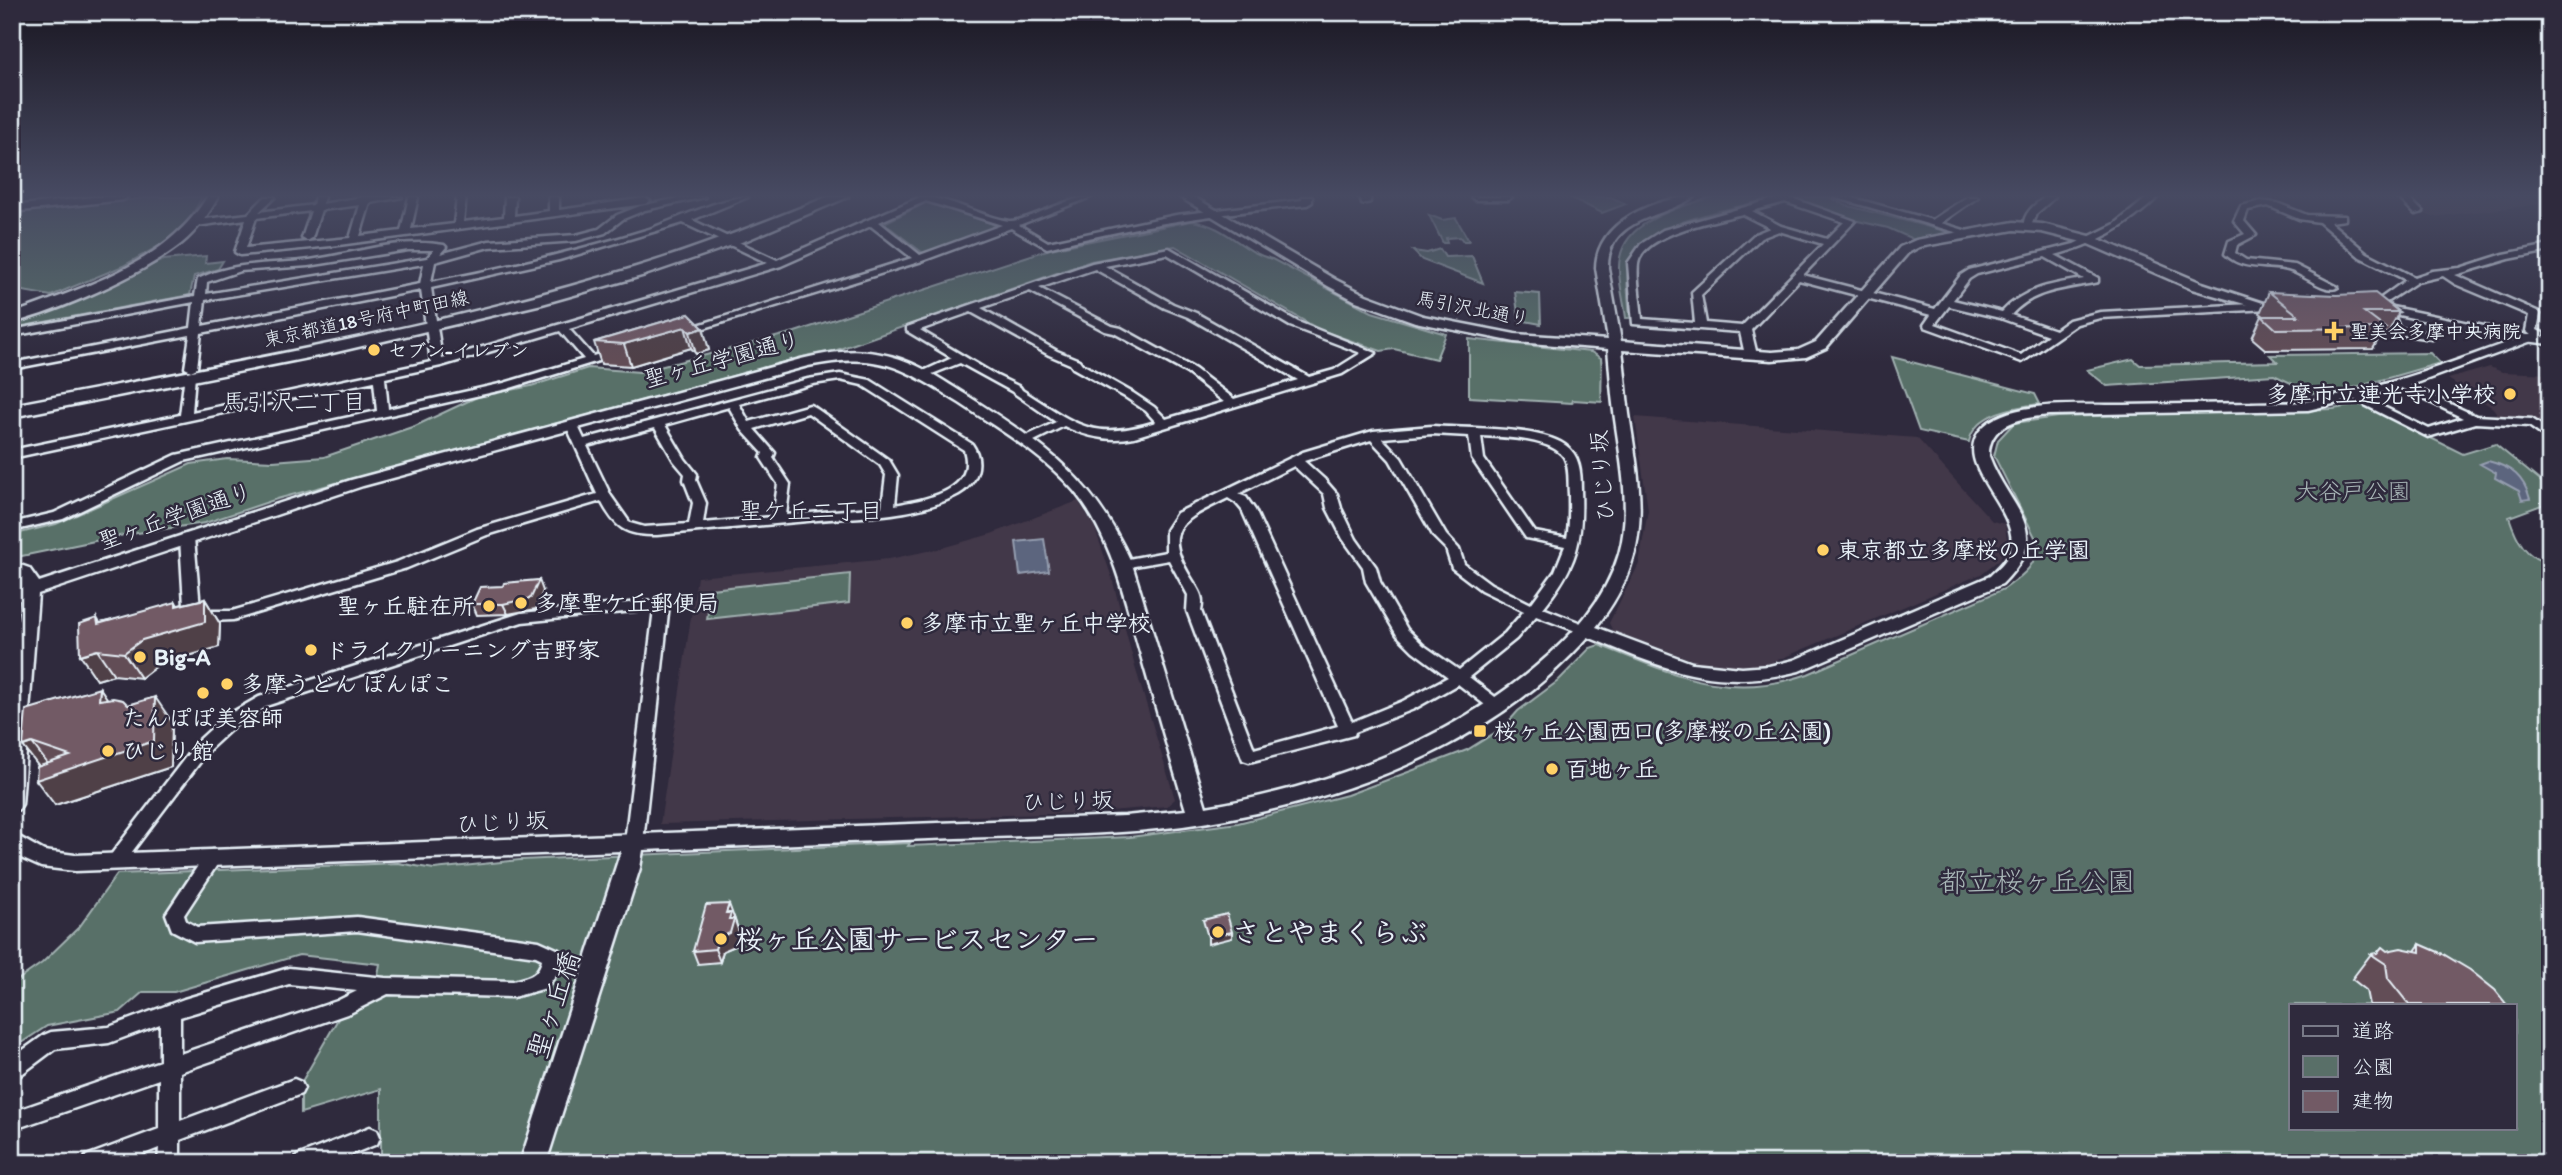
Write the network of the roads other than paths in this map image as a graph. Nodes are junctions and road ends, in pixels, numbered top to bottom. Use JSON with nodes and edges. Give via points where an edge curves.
{"nodes":[{"id":1,"x":160,"y":252,"type":"edge"},
{"id":2,"x":367,"y":252,"type":"edge"},
{"id":3,"x":438,"y":252,"type":"edge"},
{"id":4,"x":460,"y":252,"type":"edge"},
{"id":5,"x":586,"y":252,"type":"edge"},
{"id":6,"x":693,"y":252,"type":"edge"},
{"id":7,"x":752,"y":252,"type":"edge"},
{"id":8,"x":806,"y":252,"type":"edge"},
{"id":9,"x":909,"y":252,"type":"edge"},
{"id":10,"x":941,"y":252,"type":"edge"},
{"id":11,"x":1165,"y":252,"type":"edge"},
{"id":12,"x":1170,"y":252,"type":"edge"},
{"id":13,"x":1278,"y":252,"type":"edge"},
{"id":14,"x":1605,"y":252,"type":"edge"},
{"id":15,"x":1639,"y":252,"type":"edge"},
{"id":16,"x":1741,"y":252,"type":"edge"},
{"id":17,"x":1819,"y":252,"type":"edge"},
{"id":18,"x":1902,"y":252,"type":"edge"},
{"id":19,"x":2057,"y":252,"type":"edge"},
{"id":20,"x":2118,"y":252,"type":"edge"},
{"id":21,"x":2230,"y":252,"type":"edge"},
{"id":22,"x":2357,"y":252,"type":"edge"},
{"id":23,"x":2534,"y":252,"type":"edge"},
{"id":24,"x":2048,"y":255,"type":"junction"},
{"id":25,"x":430,"y":260,"type":"junction"},
{"id":26,"x":919,"y":260,"type":"junction"},
{"id":27,"x":777,"y":264,"type":"junction"},
{"id":28,"x":1096,"y":265,"type":"junction"},
{"id":29,"x":2445,"y":273,"type":"junction"},
{"id":30,"x":1797,"y":276,"type":"junction"},
{"id":31,"x":2413,"y":280,"type":"junction"},
{"id":32,"x":425,"y":286,"type":"junction"},
{"id":33,"x":2333,"y":287,"type":"dead end"},
{"id":34,"x":1031,"y":288,"type":"junction"},
{"id":35,"x":1866,"y":294,"type":"junction"},
{"id":36,"x":200,"y":298,"type":"junction"},
{"id":37,"x":1946,"y":302,"type":"junction"},
{"id":38,"x":2262,"y":305,"type":"junction"},
{"id":39,"x":972,"y":308,"type":"junction"},
{"id":40,"x":2285,"y":308,"type":"edge"},
{"id":41,"x":2385,"y":308,"type":"junction"},
{"id":42,"x":2368,"y":309,"type":"edge"},
{"id":43,"x":1937,"y":313,"type":"junction"},
{"id":44,"x":2004,"y":316,"type":"junction"},
{"id":45,"x":12,"y":319,"type":"edge"},
{"id":46,"x":431,"y":324,"type":"junction"},
{"id":47,"x":1701,"y":326,"type":"junction"},
{"id":48,"x":562,"y":327,"type":"junction"},
{"id":49,"x":1745,"y":330,"type":"junction"},
{"id":50,"x":196,"y":331,"type":"junction"},
{"id":51,"x":12,"y":333,"type":"edge"},
{"id":52,"x":2055,"y":334,"type":"junction"},
{"id":53,"x":670,"y":336,"type":"edge"},
{"id":54,"x":2432,"y":336,"type":"dead end"},
{"id":55,"x":2543,"y":337,"type":"edge"},
{"id":56,"x":1614,"y":347,"type":"junction"},
{"id":57,"x":631,"y":348,"type":"edge"},
{"id":58,"x":1751,"y":355,"type":"junction"},
{"id":59,"x":960,"y":359,"type":"junction"},
{"id":60,"x":591,"y":360,"type":"junction"},
{"id":61,"x":437,"y":364,"type":"junction"},
{"id":62,"x":12,"y":366,"type":"edge"},
{"id":63,"x":190,"y":372,"type":"junction"},
{"id":64,"x":761,"y":374,"type":"junction"},
{"id":65,"x":923,"y":374,"type":"junction"},
{"id":66,"x":379,"y":376,"type":"junction"},
{"id":67,"x":1306,"y":380,"type":"junction"},
{"id":68,"x":2402,"y":384,"type":"junction"},
{"id":69,"x":773,"y":391,"type":"junction"},
{"id":70,"x":2355,"y":397,"type":"junction"},
{"id":71,"x":733,"y":402,"type":"junction"},
{"id":72,"x":1232,"y":403,"type":"junction"},
{"id":73,"x":12,"y":404,"type":"edge"},
{"id":74,"x":12,"y":411,"type":"edge"},
{"id":75,"x":383,"y":413,"type":"junction"},
{"id":76,"x":186,"y":418,"type":"junction"},
{"id":77,"x":2474,"y":419,"type":"junction"},
{"id":78,"x":1066,"y":421,"type":"junction"},
{"id":79,"x":658,"y":423,"type":"junction"},
{"id":80,"x":1164,"y":424,"type":"junction"},
{"id":81,"x":572,"y":425,"type":"junction"},
{"id":82,"x":746,"y":427,"type":"junction"},
{"id":83,"x":1475,"y":434,"type":"junction"},
{"id":84,"x":1373,"y":435,"type":"junction"},
{"id":85,"x":2550,"y":437,"type":"edge"},
{"id":86,"x":1028,"y":440,"type":"junction"},
{"id":87,"x":580,"y":444,"type":"junction"},
{"id":88,"x":12,"y":454,"type":"edge"},
{"id":89,"x":1296,"y":460,"type":"junction"},
{"id":90,"x":1227,"y":493,"type":"junction"},
{"id":91,"x":606,"y":495,"type":"junction"},
{"id":92,"x":888,"y":510,"type":"junction"},
{"id":93,"x":779,"y":520,"type":"junction"},
{"id":94,"x":12,"y":527,"type":"edge"},
{"id":95,"x":695,"y":527,"type":"junction"},
{"id":96,"x":187,"y":538,"type":"junction"},
{"id":97,"x":1573,"y":543,"type":"junction"},
{"id":98,"x":1175,"y":555,"type":"junction"},
{"id":99,"x":1122,"y":564,"type":"junction"},
{"id":100,"x":12,"y":567,"type":"edge"},
{"id":101,"x":21,"y":594,"type":"edge"},
{"id":102,"x":1535,"y":610,"type":"junction"},
{"id":103,"x":1586,"y":630,"type":"junction"},
{"id":104,"x":1457,"y":678,"type":"junction"},
{"id":105,"x":1498,"y":707,"type":"junction"},
{"id":106,"x":1348,"y":731,"type":"junction"},
{"id":107,"x":12,"y":804,"type":"edge"},
{"id":108,"x":1198,"y":816,"type":"junction"},
{"id":109,"x":12,"y":841,"type":"edge"},
{"id":110,"x":634,"y":842,"type":"junction"},
{"id":111,"x":213,"y":857,"type":"junction"},
{"id":112,"x":116,"y":860,"type":"junction"},
{"id":113,"x":385,"y":986,"type":"junction"},
{"id":114,"x":170,"y":1012,"type":"junction"},
{"id":115,"x":171,"y":1064,"type":"junction"},
{"id":116,"x":12,"y":1070,"type":"edge"},
{"id":117,"x":294,"y":1088,"type":"dead end"},
{"id":118,"x":12,"y":1121,"type":"edge"},
{"id":119,"x":170,"y":1134,"type":"junction"},
{"id":120,"x":370,"y":1137,"type":"dead end"},
{"id":121,"x":94,"y":1163,"type":"edge"},
{"id":122,"x":169,"y":1163,"type":"edge"},
{"id":123,"x":305,"y":1163,"type":"edge"},
{"id":124,"x":533,"y":1163,"type":"edge"}],
"edges":[{"from":1,"to":45,"type":"street"},
{"from":2,"to":36,"type":"street","via":[[231,271],[202,281]]},
{"from":3,"to":25,"type":"street"},
{"from":4,"to":25,"type":"street"},
{"from":5,"to":32,"type":"street"},
{"from":6,"to":46,"type":"main road","name":"東京都道18号府中町田線","via":[[584,289]]},
{"from":7,"to":27,"type":"street"},
{"from":8,"to":27,"type":"street"},
{"from":9,"to":26,"type":"street"},
{"from":10,"to":26,"type":"street"},
{"from":11,"to":28,"type":"street"},
{"from":12,"to":67,"type":"street","via":[[1294,324],[1370,353],[1349,367]]},
{"from":13,"to":56,"type":"street","name":"馬引沢北通り","via":[[1390,309],[1448,326]]},
{"from":14,"to":56,"type":"street","name":"ひじり坂","via":[[1602,266]]},
{"from":15,"to":47,"type":"street","via":[[1632,275],[1637,322]]},
{"from":16,"to":47,"type":"street","via":[[1696,294]]},
{"from":17,"to":30,"type":"street"},
{"from":18,"to":35,"type":"street","name":"馬引沢北通り"},
{"from":19,"to":24,"type":"street"},
{"from":20,"to":38,"type":"street","via":[[2197,286]]},
{"from":21,"to":33,"type":"street","via":[[2243,263],[2291,267]]},
{"from":22,"to":31,"type":"street"},
{"from":23,"to":29,"type":"street"},
{"from":24,"to":37,"type":"street","via":[[1980,269],[1965,277]]},
{"from":24,"to":44,"type":"street","via":[[2094,280],[2035,291],[2017,300]]},
{"from":25,"to":32,"type":"street"},
{"from":25,"to":36,"type":"street"},
{"from":26,"to":53,"type":"street"},
{"from":27,"to":48,"type":"street"},
{"from":28,"to":34,"type":"street"},
{"from":28,"to":67,"type":"street"},
{"from":29,"to":31,"type":"street"},
{"from":29,"to":55,"type":"street","via":[[2535,314],[2532,331]]},
{"from":30,"to":35,"type":"street"},
{"from":30,"to":49,"type":"street"},
{"from":31,"to":41,"type":"street","via":[[2379,303]]},
{"from":32,"to":46,"type":"street"},
{"from":32,"to":50,"type":"street"},
{"from":34,"to":39,"type":"street"},
{"from":34,"to":72,"type":"street","via":[[1191,371]]},
{"from":35,"to":43,"type":"street"},
{"from":35,"to":58,"type":"street","name":"馬引沢北通り","via":[[1813,350],[1787,356]]},
{"from":36,"to":50,"type":"street"},
{"from":36,"to":51,"type":"street"},
{"from":37,"to":43,"type":"street"},
{"from":37,"to":44,"type":"street"},
{"from":38,"to":40,"type":"street"},
{"from":38,"to":52,"type":"street","via":[[2100,315],[2073,322]]},
{"from":39,"to":59,"type":"street","via":[[911,329]]},
{"from":39,"to":80,"type":"street","via":[[1075,362],[1150,408]]},
{"from":41,"to":42,"type":"street"},
{"from":41,"to":54,"type":"street","via":[[2394,331]]},
{"from":41,"to":55,"type":"street"},
{"from":43,"to":52,"type":"street","via":[[1928,325],[2022,359]]},
{"from":44,"to":52,"type":"street"},
{"from":46,"to":61,"type":"street"},
{"from":46,"to":63,"type":"main road","name":"東京都道18号府中町田線"},
{"from":47,"to":49,"type":"street"},
{"from":48,"to":60,"type":"street"},
{"from":48,"to":61,"type":"street"},
{"from":49,"to":58,"type":"street"},
{"from":50,"to":62,"type":"street"},
{"from":50,"to":63,"type":"street"},
{"from":55,"to":68,"type":"street"},
{"from":56,"to":58,"type":"street","name":"馬引沢北通り"},
{"from":56,"to":103,"type":"street","name":"ひじり坂","via":[[1632,485],[1631,539],[1617,579]]},
{"from":57,"to":60,"type":"street"},
{"from":59,"to":65,"type":"street"},
{"from":59,"to":78,"type":"street"},
{"from":60,"to":75,"type":"street","via":[[507,386]]},
{"from":61,"to":66,"type":"street"},
{"from":63,"to":73,"type":"main road","name":"東京都道18号府中町田線"},
{"from":63,"to":74,"type":"main road","name":"東京都道18号府中町田線"},
{"from":63,"to":76,"type":"street"},
{"from":64,"to":65,"type":"street","name":"聖ヶ丘学園通り","via":[[818,359],[851,356],[888,359]]},
{"from":64,"to":69,"type":"street"},
{"from":64,"to":81,"type":"street","name":"聖ヶ丘学園通り"},
{"from":65,"to":86,"type":"street","name":"聖ヶ丘学園通り"},
{"from":66,"to":75,"type":"street"},
{"from":66,"to":76,"type":"street"},
{"from":67,"to":72,"type":"street"},
{"from":68,"to":70,"type":"street"},
{"from":68,"to":77,"type":"street"},
{"from":69,"to":71,"type":"street"},
{"from":69,"to":92,"type":"street","via":[[822,378],[860,380],[971,451],[972,474],[963,486],[946,496]]},
{"from":70,"to":77,"type":"street","via":[[2428,433]]},
{"from":70,"to":103,"type":"street","via":[[2308,406],[2049,411],[2009,417],[1983,437],[1980,452],[2019,524],[2021,543],[2015,561],[1996,580],[1773,673],[1745,677],[1693,670]]},
{"from":71,"to":79,"type":"street"},
{"from":71,"to":82,"type":"street"},
{"from":72,"to":80,"type":"street"},
{"from":75,"to":94,"type":"street","via":[[180,458],[58,516]]},
{"from":76,"to":88,"type":"street"},
{"from":77,"to":85,"type":"street","via":[[2532,423]]},
{"from":78,"to":80,"type":"street","via":[[1104,437]]},
{"from":78,"to":86,"type":"street"},
{"from":79,"to":87,"type":"street"},
{"from":79,"to":95,"type":"street","via":[[699,495]]},
{"from":81,"to":87,"type":"street"},
{"from":81,"to":96,"type":"street","name":"聖ヶ丘学園通り","via":[[357,483]]},
{"from":82,"to":92,"type":"street","via":[[810,410],[886,463],[892,475]]},
{"from":82,"to":93,"type":"street","via":[[761,441],[784,484]]},
{"from":83,"to":84,"type":"street","via":[[1432,430]]},
{"from":83,"to":97,"type":"street","via":[[1478,459],[1531,535]]},
{"from":83,"to":97,"type":"street","via":[[1539,438],[1564,448],[1572,460]]},
{"from":84,"to":89,"type":"street"},
{"from":84,"to":102,"type":"street","via":[[1395,457],[1441,537],[1450,544],[1457,565],[1494,593]]},
{"from":86,"to":99,"type":"street","name":"聖ヶ丘学園通り","via":[[1087,495],[1108,527]]},
{"from":87,"to":91,"type":"street"},
{"from":89,"to":90,"type":"street"},
{"from":89,"to":104,"type":"street","via":[[1334,502],[1398,629]]},
{"from":90,"to":98,"type":"street","via":[[1175,522],[1169,534]]},
{"from":90,"to":106,"type":"street","via":[[1241,500],[1253,520]]},
{"from":91,"to":95,"type":"street","via":[[619,520],[629,528]]},
{"from":91,"to":96,"type":"street","via":[[482,532],[401,565],[233,615],[194,611]]},
{"from":92,"to":93,"type":"street"},
{"from":93,"to":95,"type":"street"},
{"from":96,"to":101,"type":"street","name":"聖ヶ丘学園通り"},
{"from":97,"to":102,"type":"street","via":[[1560,578]]},
{"from":98,"to":99,"type":"street"},
{"from":98,"to":106,"type":"street","via":[[1184,580],[1191,585],[1197,602],[1194,611],[1249,756]]},
{"from":99,"to":108,"type":"street","name":"聖ヶ丘学園通り"},
{"from":100,"to":101,"type":"street","via":[[30,582]]},
{"from":101,"to":107,"type":"street"},
{"from":102,"to":103,"type":"street"},
{"from":102,"to":104,"type":"street","via":[[1500,647]]},
{"from":103,"to":105,"type":"street","name":"ひじり坂"},
{"from":104,"to":105,"type":"street"},
{"from":104,"to":106,"type":"street","via":[[1393,714]]},
{"from":105,"to":108,"type":"street","name":"ひじり坂","via":[[1442,740],[1381,767],[1294,795]]},
{"from":108,"to":110,"type":"street","name":"ひじり坂","via":[[1125,824]]},
{"from":109,"to":112,"type":"street","name":"ひじり坂","via":[[40,861]]},
{"from":110,"to":111,"type":"street","name":"ひじり坂"},
{"from":110,"to":112,"type":"street","via":[[662,604],[521,618],[264,701],[230,721],[204,745]]},
{"from":110,"to":124,"type":"street","name":"聖ヶ丘橋"},
{"from":111,"to":112,"type":"street","name":"ひじり坂"},
{"from":111,"to":113,"type":"street","via":[[175,914],[178,925],[195,935],[357,924],[539,949],[552,955],[549,972],[530,986]]},
{"from":113,"to":114,"type":"street","via":[[289,976]]},
{"from":113,"to":115,"type":"street","via":[[343,1007]]},
{"from":114,"to":115,"type":"street"},
{"from":114,"to":116,"type":"street","via":[[109,1035],[51,1041]]},
{"from":115,"to":118,"type":"street"},
{"from":115,"to":119,"type":"street"},
{"from":117,"to":119,"type":"street"},
{"from":119,"to":121,"type":"street"},
{"from":119,"to":122,"type":"street"},
{"from":120,"to":123,"type":"street"}]}
